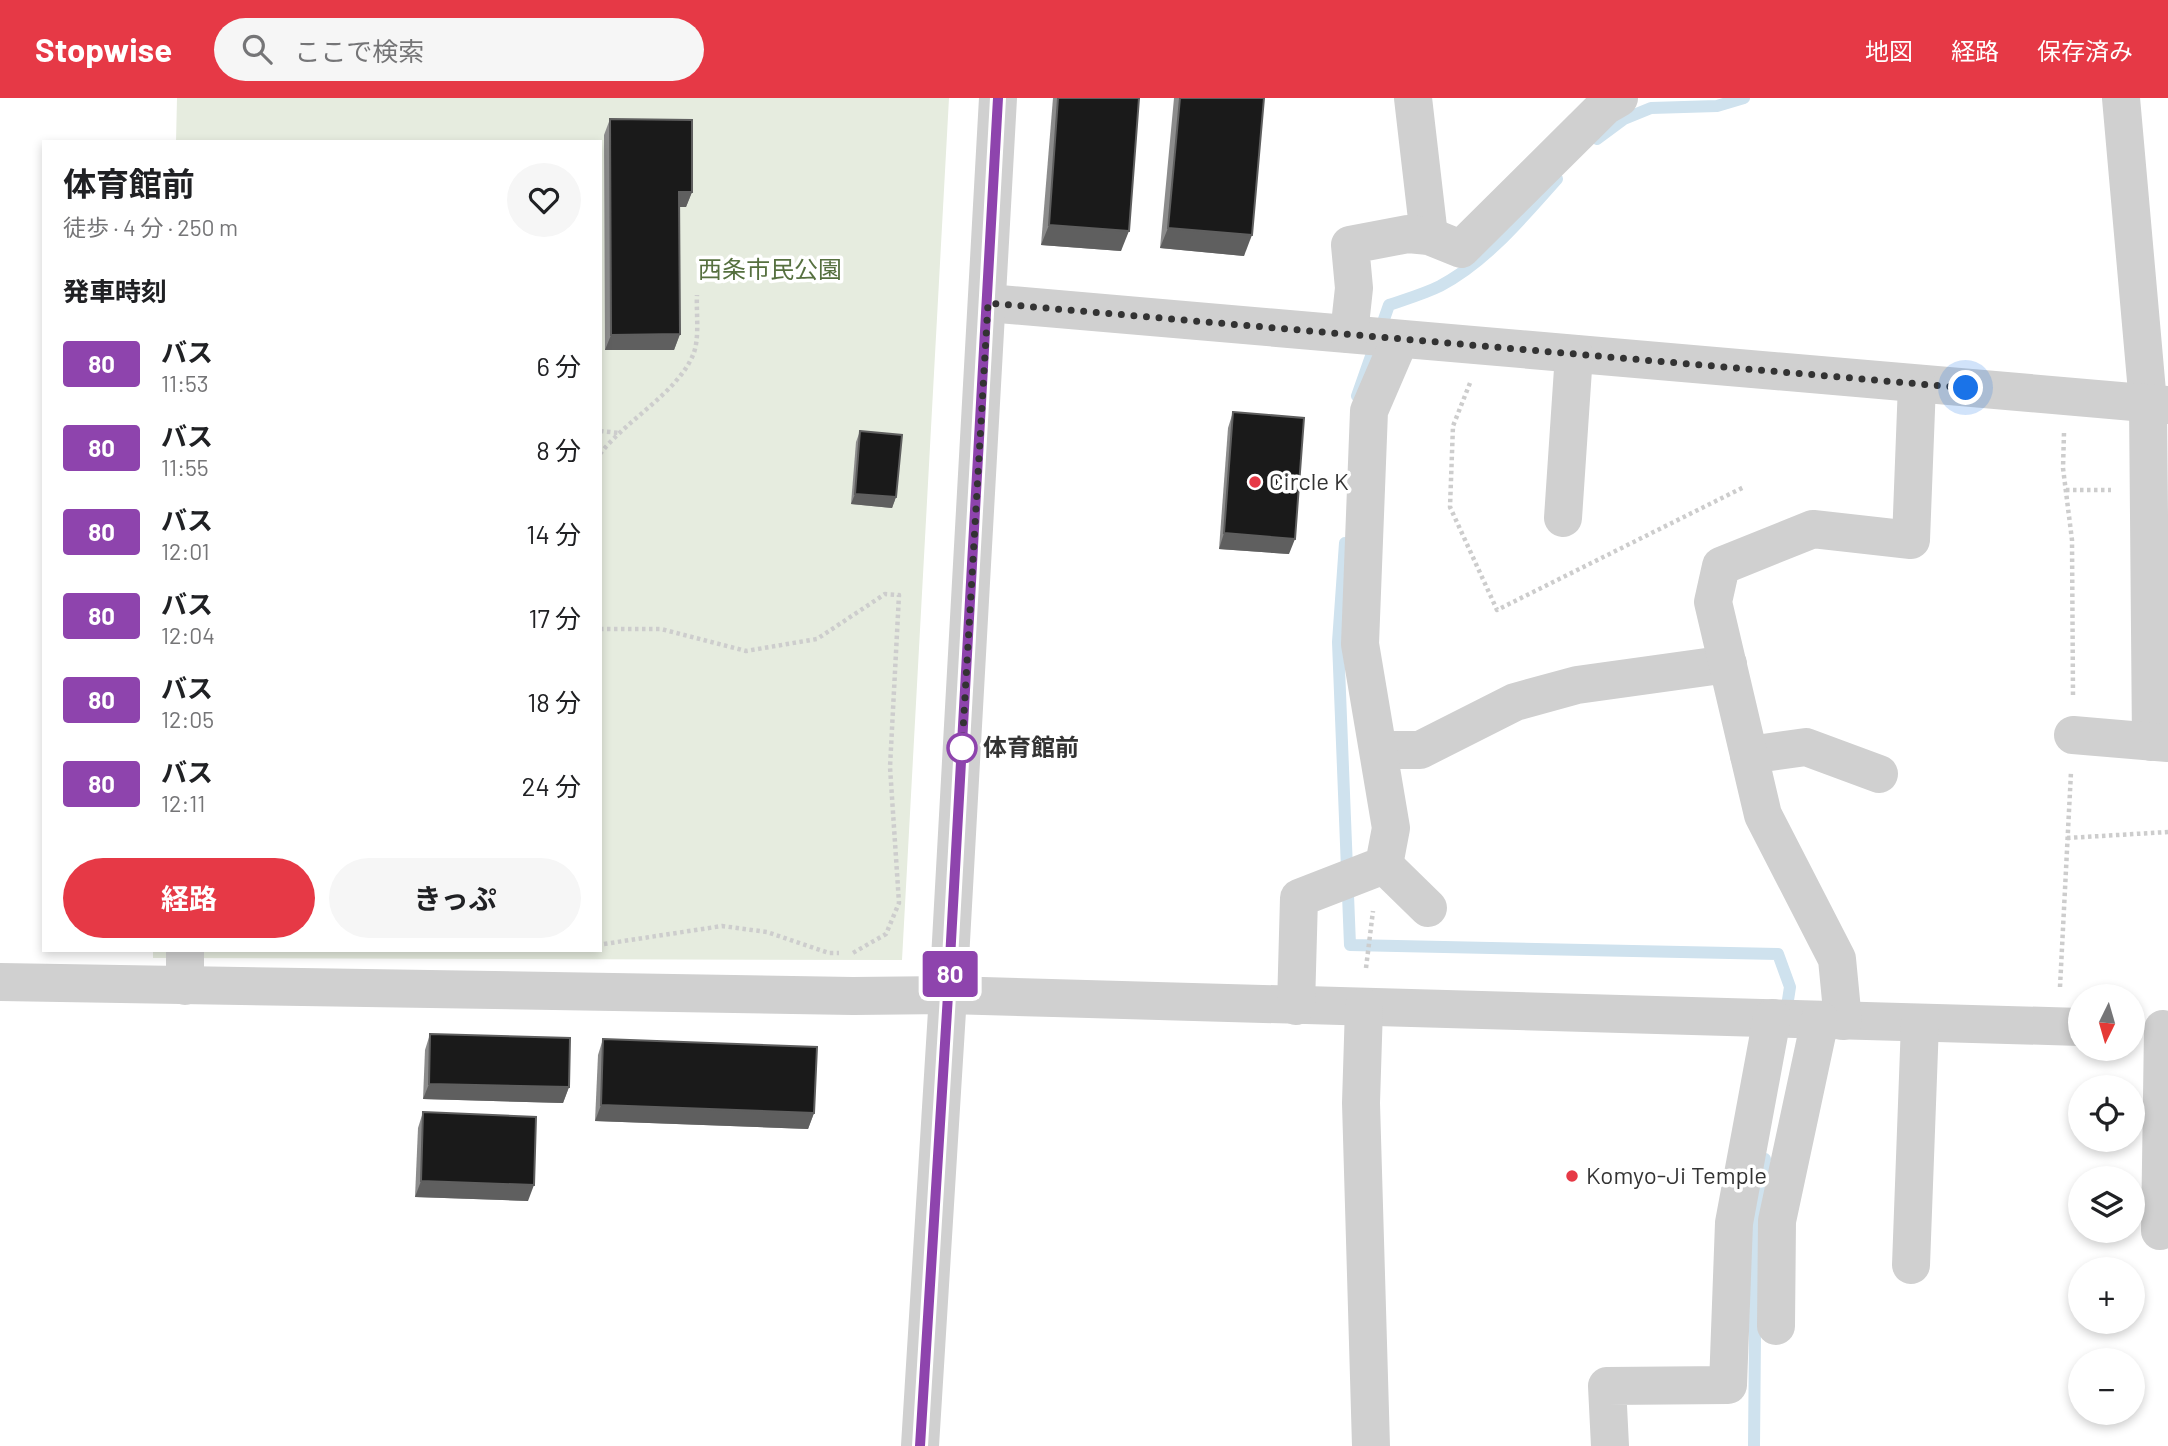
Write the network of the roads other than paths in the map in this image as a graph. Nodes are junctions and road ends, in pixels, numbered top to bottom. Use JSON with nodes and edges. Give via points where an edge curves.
{"nodes":[{"id":1,"x":998,"y":98,"type":"edge"},
{"id":2,"x":1413,"y":98,"type":"edge"},
{"id":3,"x":1619,"y":98,"type":"edge"},
{"id":4,"x":2121,"y":98,"type":"edge"},
{"id":5,"x":1429,"y":236,"type":"junction"},
{"id":6,"x":988,"y":303,"type":"junction"},
{"id":7,"x":1349,"y":334,"type":"junction"},
{"id":8,"x":1400,"y":339,"type":"junction"},
{"id":9,"x":1574,"y":354,"type":"junction"},
{"id":10,"x":1917,"y":384,"type":"junction"},
{"id":11,"x":2158,"y":404,"type":"edge"},
{"id":12,"x":1563,"y":518,"type":"dead end"},
{"id":13,"x":1728,"y":664,"type":"junction"},
{"id":14,"x":2073,"y":735,"type":"dead end"},
{"id":15,"x":2160,"y":743,"type":"edge"},
{"id":16,"x":1379,"y":750,"type":"junction"},
{"id":17,"x":1749,"y":755,"type":"junction"},
{"id":18,"x":1879,"y":774,"type":"dead end"},
{"id":19,"x":1384,"y":865,"type":"junction"},
{"id":20,"x":1428,"y":908,"type":"dead end"},
{"id":21,"x":185,"y":968,"type":"edge"},
{"id":22,"x":0,"y":982,"type":"edge"},
{"id":23,"x":948,"y":995,"type":"junction"},
{"id":24,"x":1296,"y":1006,"type":"junction"},
{"id":25,"x":1364,"y":1007,"type":"junction"},
{"id":26,"x":1804,"y":1019,"type":"junction"},
{"id":27,"x":1920,"y":1023,"type":"junction"},
{"id":28,"x":2068,"y":1027,"type":"edge"},
{"id":29,"x":2155,"y":1029,"type":"edge"},
{"id":30,"x":2160,"y":1231,"type":"dead end"},
{"id":31,"x":1911,"y":1265,"type":"dead end"},
{"id":32,"x":1776,"y":1326,"type":"dead end"},
{"id":33,"x":920,"y":1446,"type":"edge"},
{"id":34,"x":1371,"y":1446,"type":"edge"},
{"id":35,"x":1610,"y":1446,"type":"edge"}],
"edges":[{"from":1,"to":6,"type":"street"},
{"from":2,"to":5,"type":"street"},
{"from":3,"to":5,"type":"street","via":[[1605,106],[1461,249]]},
{"from":4,"to":11,"type":"street"},
{"from":5,"to":7,"type":"street","via":[[1408,234],[1350,245],[1354,288]]},
{"from":6,"to":7,"type":"street"},
{"from":6,"to":23,"type":"street"},
{"from":7,"to":8,"type":"street"},
{"from":8,"to":9,"type":"street"},
{"from":8,"to":16,"type":"street","via":[[1369,411],[1360,644]]},
{"from":9,"to":10,"type":"street"},
{"from":9,"to":12,"type":"street"},
{"from":10,"to":11,"type":"street"},
{"from":10,"to":13,"type":"street","via":[[1911,540],[1813,529],[1721,566],[1713,602]]},
{"from":11,"to":15,"type":"street"},
{"from":13,"to":16,"type":"street","via":[[1577,685],[1515,702],[1420,750]]},
{"from":13,"to":17,"type":"street"},
{"from":14,"to":15,"type":"street"},
{"from":16,"to":19,"type":"street","via":[[1391,828]]},
{"from":17,"to":18,"type":"street","via":[[1806,747]]},
{"from":17,"to":26,"type":"street","via":[[1763,815],[1837,959]]},
{"from":19,"to":20,"type":"street"},
{"from":19,"to":24,"type":"street","via":[[1299,898]]},
{"from":21,"to":22,"type":"street"},
{"from":21,"to":23,"type":"street","via":[[853,996]]},
{"from":23,"to":24,"type":"street"},
{"from":23,"to":33,"type":"street"},
{"from":24,"to":25,"type":"street"},
{"from":25,"to":26,"type":"street"},
{"from":25,"to":34,"type":"street","via":[[1361,1103]]},
{"from":26,"to":27,"type":"street"},
{"from":26,"to":32,"type":"street","via":[[1777,1221]]},
{"from":26,"to":35,"type":"street","via":[[1734,1223],[1728,1385],[1607,1386]]},
{"from":27,"to":28,"type":"street"},
{"from":27,"to":31,"type":"street"},
{"from":29,"to":30,"type":"street"}]}
